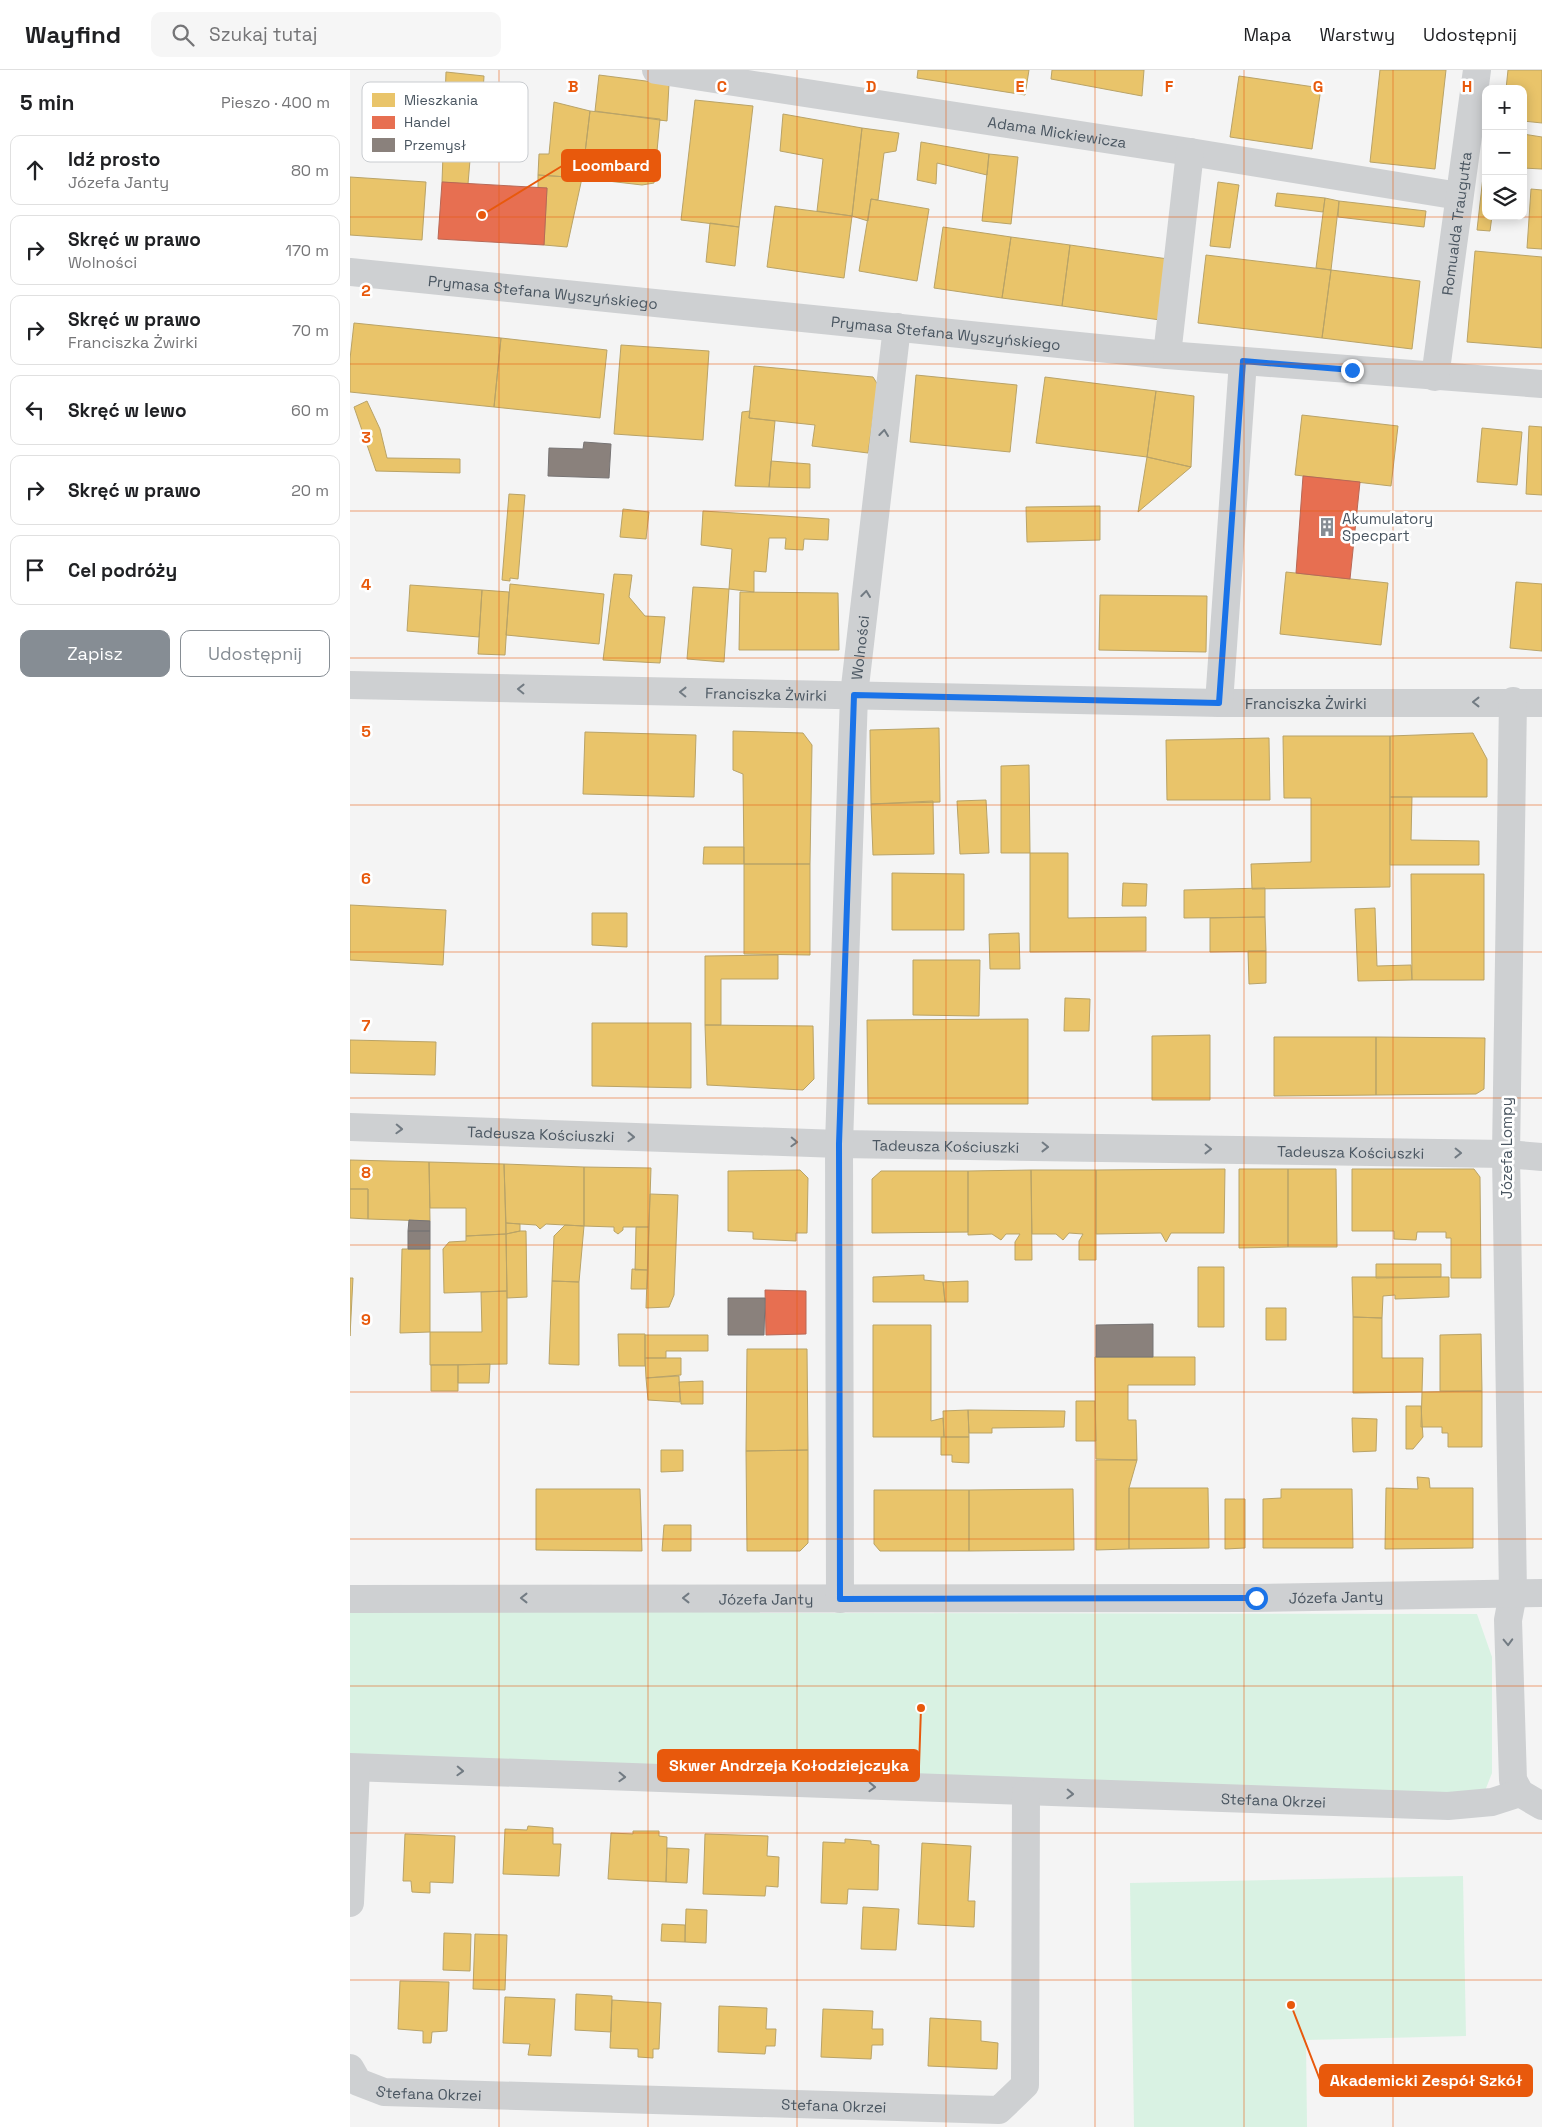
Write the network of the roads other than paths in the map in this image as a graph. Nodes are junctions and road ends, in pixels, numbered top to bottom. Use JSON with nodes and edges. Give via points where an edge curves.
{"nodes":[{"id":1,"x":656,"y":70,"type":"edge"},
{"id":2,"x":1477,"y":70,"type":"edge"},
{"id":3,"x":1190,"y":152,"type":"junction"},
{"id":4,"x":1459,"y":196,"type":"junction"},
{"id":5,"x":350,"y":272,"type":"edge"},
{"id":6,"x":897,"y":327,"type":"junction"},
{"id":7,"x":1167,"y":355,"type":"junction"},
{"id":8,"x":1243,"y":361,"type":"junction"},
{"id":9,"x":1435,"y":377,"type":"junction"},
{"id":10,"x":1542,"y":384,"type":"edge"},
{"id":11,"x":350,"y":685,"type":"edge"},
{"id":12,"x":854,"y":695,"type":"junction"},
{"id":13,"x":1513,"y":701,"type":"junction"},
{"id":14,"x":1219,"y":703,"type":"junction"},
{"id":15,"x":1542,"y":703,"type":"edge"},
{"id":16,"x":350,"y":1127,"type":"edge"},
{"id":17,"x":839,"y":1144,"type":"junction"},
{"id":18,"x":1506,"y":1154,"type":"junction"},
{"id":19,"x":1542,"y":1157,"type":"edge"},
{"id":20,"x":1542,"y":1593,"type":"edge"},
{"id":21,"x":1513,"y":1594,"type":"junction"},
{"id":22,"x":350,"y":1599,"type":"edge"},
{"id":23,"x":840,"y":1599,"type":"junction"},
{"id":24,"x":353,"y":1768,"type":"edge"},
{"id":25,"x":1026,"y":1793,"type":"junction"},
{"id":26,"x":1531,"y":1800,"type":"edge"},
{"id":27,"x":350,"y":1903,"type":"edge"},
{"id":28,"x":350,"y":2068,"type":"edge"}],
"edges":[{"from":1,"to":3,"type":"street","name":"Adama Mickiewicza"},
{"from":2,"to":4,"type":"street","name":"Romualda Traugutta"},
{"from":3,"to":4,"type":"street","name":"Adama Mickiewicza"},
{"from":3,"to":7,"type":"street"},
{"from":4,"to":9,"type":"street","name":"Romualda Traugutta"},
{"from":5,"to":6,"type":"street","name":"Prymasa Stefana Wyszyńskiego"},
{"from":6,"to":7,"type":"street","name":"Prymasa Stefana Wyszyńskiego"},
{"from":12,"to":6,"type":"street","name":"Wolności","one_way":true},
{"from":7,"to":8,"type":"street","name":"Prymasa Stefana Wyszyńskiego"},
{"from":8,"to":9,"type":"street","name":"Prymasa Stefana Wyszyńskiego"},
{"from":8,"to":14,"type":"street"},
{"from":9,"to":10,"type":"street","name":"Prymasa Stefana Wyszyńskiego"},
{"from":12,"to":11,"type":"street","name":"Franciszka Żwirki","one_way":true},
{"from":12,"to":14,"type":"street","name":"Franciszka Żwirki"},
{"from":12,"to":17,"type":"street","name":"Wolności"},
{"from":13,"to":14,"type":"street","name":"Franciszka Żwirki","one_way":true},
{"from":13,"to":15,"type":"street","name":"Franciszka Żwirki"},
{"from":13,"to":18,"type":"street","name":"Józefa Lompy"},
{"from":16,"to":17,"type":"street","name":"Tadeusza Kościuszki","one_way":true},
{"from":17,"to":18,"type":"street","name":"Tadeusza Kościuszki","one_way":true},
{"from":17,"to":23,"type":"street","name":"Wolności"},
{"from":18,"to":19,"type":"street","name":"Tadeusza Kościuszki"},
{"from":18,"to":21,"type":"street","name":"Józefa Lompy"},
{"from":20,"to":21,"type":"street","name":"Józefa Janty"},
{"from":21,"to":23,"type":"street","name":"Józefa Janty"},
{"from":21,"to":26,"type":"street","name":"Józefa Lompy","one_way":true,"via":[[1508,1620],[1514,1780]]},
{"from":23,"to":22,"type":"street","name":"Józefa Janty","one_way":true},
{"from":24,"to":25,"type":"street","name":"Stefana Okrzei","one_way":true},
{"from":24,"to":27,"type":"street","name":"Stefana Okrzei"},
{"from":25,"to":26,"type":"street","name":"Stefana Okrzei","one_way":true,"via":[[1448,1806]]},
{"from":25,"to":28,"type":"street","name":"Stefana Okrzei","via":[[1025,2084],[1000,2110],[384,2092],[358,2082]]}]}
